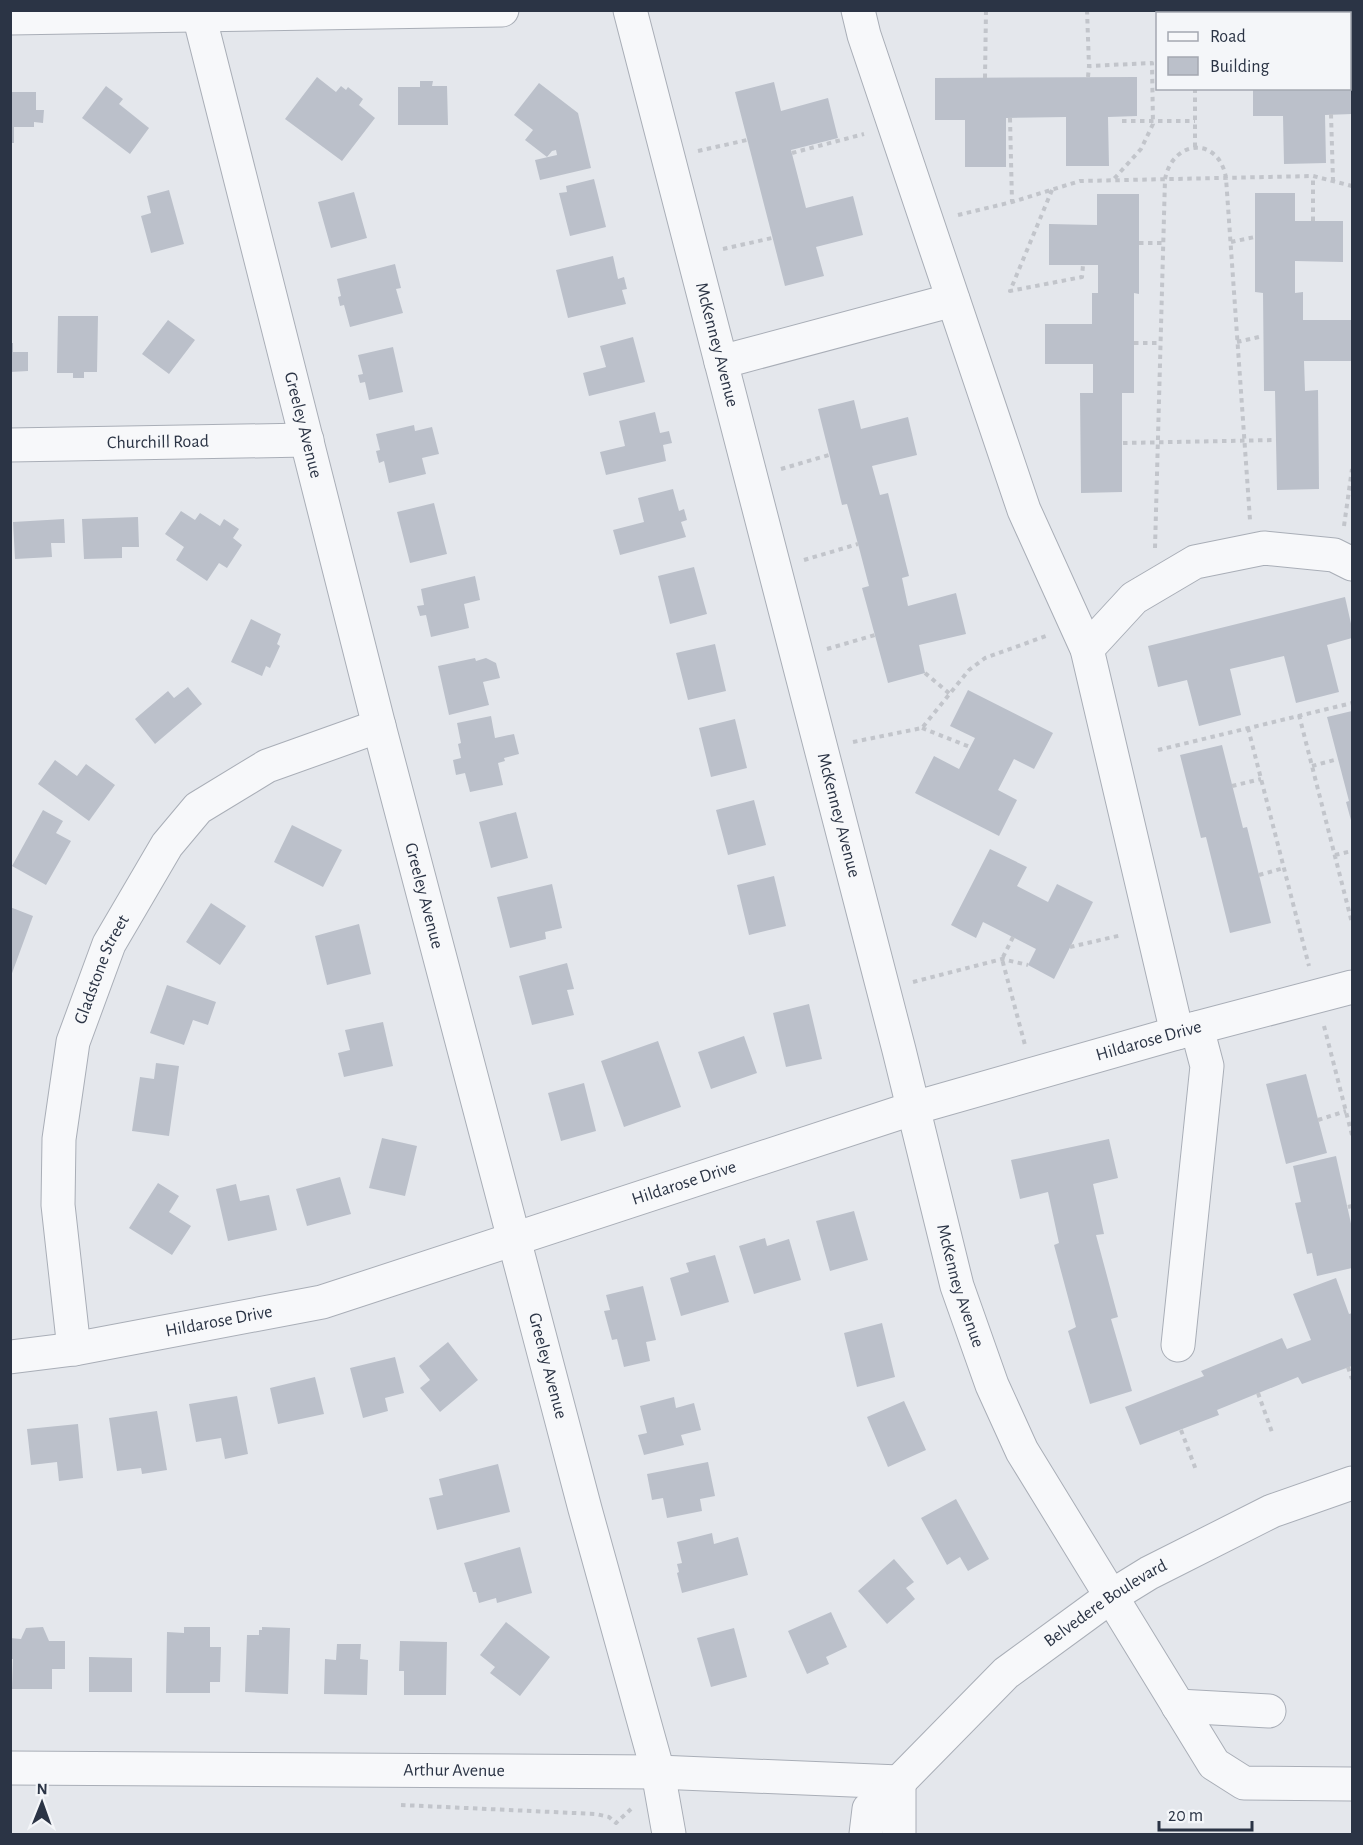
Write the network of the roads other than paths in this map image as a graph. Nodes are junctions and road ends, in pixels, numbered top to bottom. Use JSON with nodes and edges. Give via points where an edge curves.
{"nodes":[{"id":1,"x":502,"y":10,"type":"edge"},
{"id":2,"x":630,"y":10,"type":"edge"},
{"id":3,"x":858,"y":10,"type":"edge"},
{"id":4,"x":199,"y":15,"type":"junction"},
{"id":5,"x":10,"y":18,"type":"edge"},
{"id":6,"x":953,"y":300,"type":"junction"},
{"id":7,"x":721,"y":362,"type":"junction"},
{"id":8,"x":307,"y":440,"type":"junction"},
{"id":9,"x":10,"y":445,"type":"edge"},
{"id":10,"x":1343,"y":560,"type":"edge"},
{"id":11,"x":1087,"y":649,"type":"junction"},
{"id":12,"x":379,"y":726,"type":"junction"},
{"id":13,"x":1353,"y":987,"type":"edge"},
{"id":14,"x":1187,"y":1031,"type":"junction"},
{"id":15,"x":914,"y":1108,"type":"junction"},
{"id":16,"x":515,"y":1240,"type":"junction"},
{"id":17,"x":1178,"y":1345,"type":"dead end"},
{"id":18,"x":74,"y":1349,"type":"junction"},
{"id":19,"x":10,"y":1357,"type":"edge"},
{"id":20,"x":1353,"y":1482,"type":"edge"},
{"id":21,"x":1110,"y":1597,"type":"junction"},
{"id":22,"x":1178,"y":1706,"type":"junction"},
{"id":23,"x":1269,"y":1711,"type":"dead end"},
{"id":24,"x":10,"y":1768,"type":"edge"},
{"id":25,"x":658,"y":1772,"type":"junction"},
{"id":26,"x":899,"y":1782,"type":"junction"},
{"id":27,"x":1353,"y":1784,"type":"edge"},
{"id":28,"x":669,"y":1834,"type":"edge"},
{"id":29,"x":866,"y":1834,"type":"edge"},
{"id":30,"x":899,"y":1834,"type":"edge"}],
"edges":[{"from":1,"to":4,"type":"street"},
{"from":2,"to":7,"type":"street","name":"McKenney Avenue"},
{"from":3,"to":6,"type":"street"},
{"from":4,"to":5,"type":"street"},
{"from":4,"to":8,"type":"street","name":"Greeley Avenue"},
{"from":6,"to":7,"type":"street"},
{"from":6,"to":11,"type":"street","via":[[1023,510]]},
{"from":7,"to":15,"type":"street","name":"McKenney Avenue"},
{"from":8,"to":9,"type":"street","name":"Churchill Road"},
{"from":8,"to":12,"type":"street","name":"Greeley Avenue"},
{"from":10,"to":11,"type":"street","via":[[1264,548],[1195,562],[1134,598]]},
{"from":11,"to":14,"type":"street","via":[[1154,928]]},
{"from":12,"to":16,"type":"street","name":"Greeley Avenue"},
{"from":12,"to":18,"type":"street","name":"Gladstone Street","via":[[267,766],[198,808],[166,845],[109,944],[73,1042],[59,1139],[58,1205]]},
{"from":13,"to":14,"type":"street","name":"Hildarose Drive"},
{"from":14,"to":15,"type":"street","name":"Hildarose Drive"},
{"from":14,"to":17,"type":"street","via":[[1207,1066]]},
{"from":15,"to":16,"type":"street","name":"Hildarose Drive"},
{"from":15,"to":21,"type":"street","name":"McKenney Avenue","via":[[957,1286],[992,1385],[1022,1451]]},
{"from":16,"to":18,"type":"street","name":"Hildarose Drive","via":[[322,1302]]},
{"from":16,"to":25,"type":"street","name":"Greeley Avenue"},
{"from":18,"to":19,"type":"street","name":"Hildarose Drive"},
{"from":20,"to":21,"type":"street","name":"Belvedere Boulevard","via":[[1272,1511]]},
{"from":21,"to":22,"type":"street","name":"McKenney Avenue"},
{"from":21,"to":26,"type":"street","name":"Belvedere Boulevard","via":[[1006,1673]]},
{"from":22,"to":23,"type":"street"},
{"from":22,"to":27,"type":"street","name":"McKenney Avenue","via":[[1214,1764],[1244,1783]]},
{"from":24,"to":25,"type":"street","name":"Arthur Avenue"},
{"from":25,"to":26,"type":"street","name":"Arthur Avenue"},
{"from":25,"to":28,"type":"street","name":"Greeley Avenue"},
{"from":26,"to":29,"type":"street","name":"Belvedere Boulevard","via":[[869,1809]]},
{"from":26,"to":30,"type":"street"}]}
